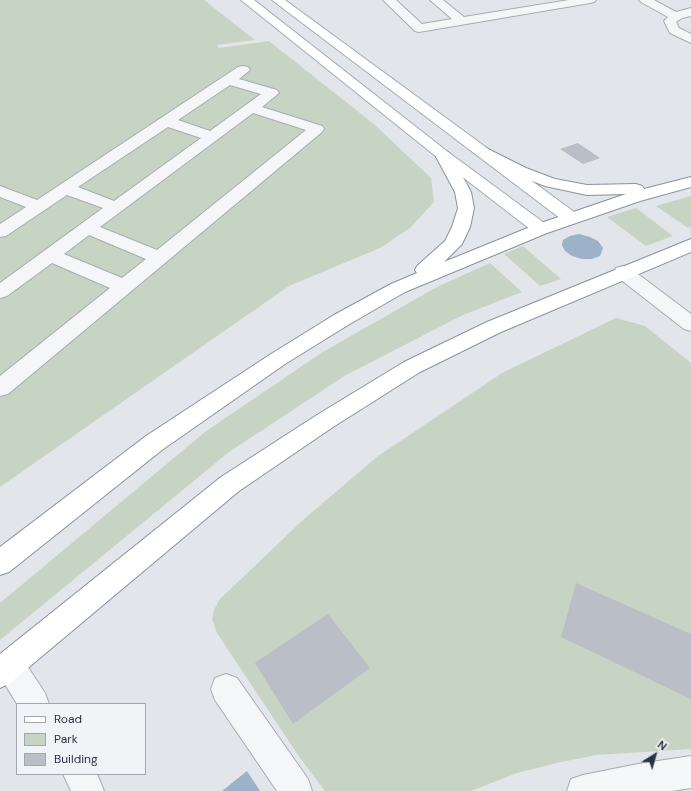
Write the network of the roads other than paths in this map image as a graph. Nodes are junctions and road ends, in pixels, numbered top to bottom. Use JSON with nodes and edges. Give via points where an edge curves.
{"nodes":[{"id":1,"x":247,"y":0,"type":"edge"},
{"id":2,"x":278,"y":0,"type":"edge"},
{"id":3,"x":389,"y":0,"type":"edge"},
{"id":4,"x":436,"y":0,"type":"edge"},
{"id":5,"x":590,"y":0,"type":"edge"},
{"id":6,"x":645,"y":0,"type":"edge"},
{"id":7,"x":678,"y":3,"type":"dead end"},
{"id":8,"x":691,"y":11,"type":"edge"},
{"id":9,"x":675,"y":16,"type":"junction"},
{"id":10,"x":462,"y":21,"type":"junction"},
{"id":11,"x":691,"y":39,"type":"edge"},
{"id":12,"x":243,"y":70,"type":"dead end"},
{"id":13,"x":228,"y":80,"type":"junction"},
{"id":14,"x":251,"y":108,"type":"junction"},
{"id":15,"x":166,"y":121,"type":"junction"},
{"id":16,"x":211,"y":136,"type":"junction"},
{"id":17,"x":480,"y":150,"type":"junction"},
{"id":18,"x":443,"y":154,"type":"junction"},
{"id":19,"x":691,"y":182,"type":"edge"},
{"id":20,"x":65,"y":188,"type":"junction"},
{"id":21,"x":671,"y":188,"type":"junction"},
{"id":22,"x":0,"y":191,"type":"edge"},
{"id":23,"x":39,"y":206,"type":"junction"},
{"id":24,"x":115,"y":207,"type":"junction"},
{"id":25,"x":571,"y":218,"type":"junction"},
{"id":26,"x":87,"y":228,"type":"junction"},
{"id":27,"x":541,"y":229,"type":"junction"},
{"id":28,"x":0,"y":232,"type":"edge"},
{"id":29,"x":691,"y":245,"type":"edge"},
{"id":30,"x":50,"y":255,"type":"junction"},
{"id":31,"x":160,"y":258,"type":"junction"},
{"id":32,"x":623,"y":272,"type":"junction"},
{"id":33,"x":124,"y":286,"type":"junction"},
{"id":34,"x":398,"y":288,"type":"junction"},
{"id":35,"x":0,"y":291,"type":"edge"},
{"id":36,"x":691,"y":324,"type":"edge"},
{"id":37,"x":0,"y":388,"type":"edge"},
{"id":38,"x":0,"y":563,"type":"edge"},
{"id":39,"x":5,"y":669,"type":"edge"},
{"id":40,"x":226,"y":689,"type":"dead end"},
{"id":41,"x":33,"y":703,"type":"edge"},
{"id":42,"x":691,"y":772,"type":"edge"},
{"id":43,"x":80,"y":775,"type":"edge"},
{"id":44,"x":88,"y":791,"type":"edge"},
{"id":45,"x":296,"y":791,"type":"edge"},
{"id":46,"x":583,"y":791,"type":"edge"}],
"edges":[{"from":1,"to":18,"type":"main road"},
{"from":2,"to":17,"type":"main road"},
{"from":3,"to":10,"type":"street","via":[[420,28]]},
{"from":4,"to":10,"type":"street"},
{"from":5,"to":10,"type":"street"},
{"from":6,"to":9,"type":"street"},
{"from":7,"to":8,"type":"street"},
{"from":8,"to":9,"type":"street"},
{"from":9,"to":11,"type":"street","via":[[670,21],[671,26]]},
{"from":12,"to":13,"type":"street"},
{"from":13,"to":14,"type":"street","via":[[272,93]]},
{"from":13,"to":15,"type":"street"},
{"from":14,"to":16,"type":"street"},
{"from":14,"to":31,"type":"street","via":[[317,129]]},
{"from":15,"to":16,"type":"street"},
{"from":15,"to":20,"type":"street"},
{"from":16,"to":24,"type":"street"},
{"from":17,"to":21,"type":"main road","via":[[551,184],[587,190]]},
{"from":17,"to":25,"type":"main road"},
{"from":18,"to":27,"type":"main road"},
{"from":18,"to":34,"type":"main road","via":[[463,192],[466,208],[461,227],[454,244],[431,265]]},
{"from":19,"to":21,"type":"main road"},
{"from":20,"to":23,"type":"street"},
{"from":20,"to":24,"type":"street"},
{"from":21,"to":25,"type":"main road","via":[[634,197]]},
{"from":22,"to":23,"type":"street"},
{"from":23,"to":28,"type":"street"},
{"from":24,"to":26,"type":"street"},
{"from":25,"to":27,"type":"main road"},
{"from":26,"to":30,"type":"street"},
{"from":26,"to":31,"type":"street"},
{"from":27,"to":34,"type":"main road"},
{"from":29,"to":32,"type":"main road"},
{"from":30,"to":33,"type":"street"},
{"from":30,"to":35,"type":"street"},
{"from":31,"to":33,"type":"street"},
{"from":32,"to":36,"type":"street"},
{"from":32,"to":39,"type":"main road","via":[[501,324],[419,364],[325,421],[230,484]]},
{"from":33,"to":37,"type":"street"},
{"from":34,"to":38,"type":"main road","via":[[278,359],[154,443]]},
{"from":39,"to":41,"type":"street"},
{"from":40,"to":45,"type":"street"},
{"from":42,"to":46,"type":"street"},
{"from":43,"to":44,"type":"street"}]}
